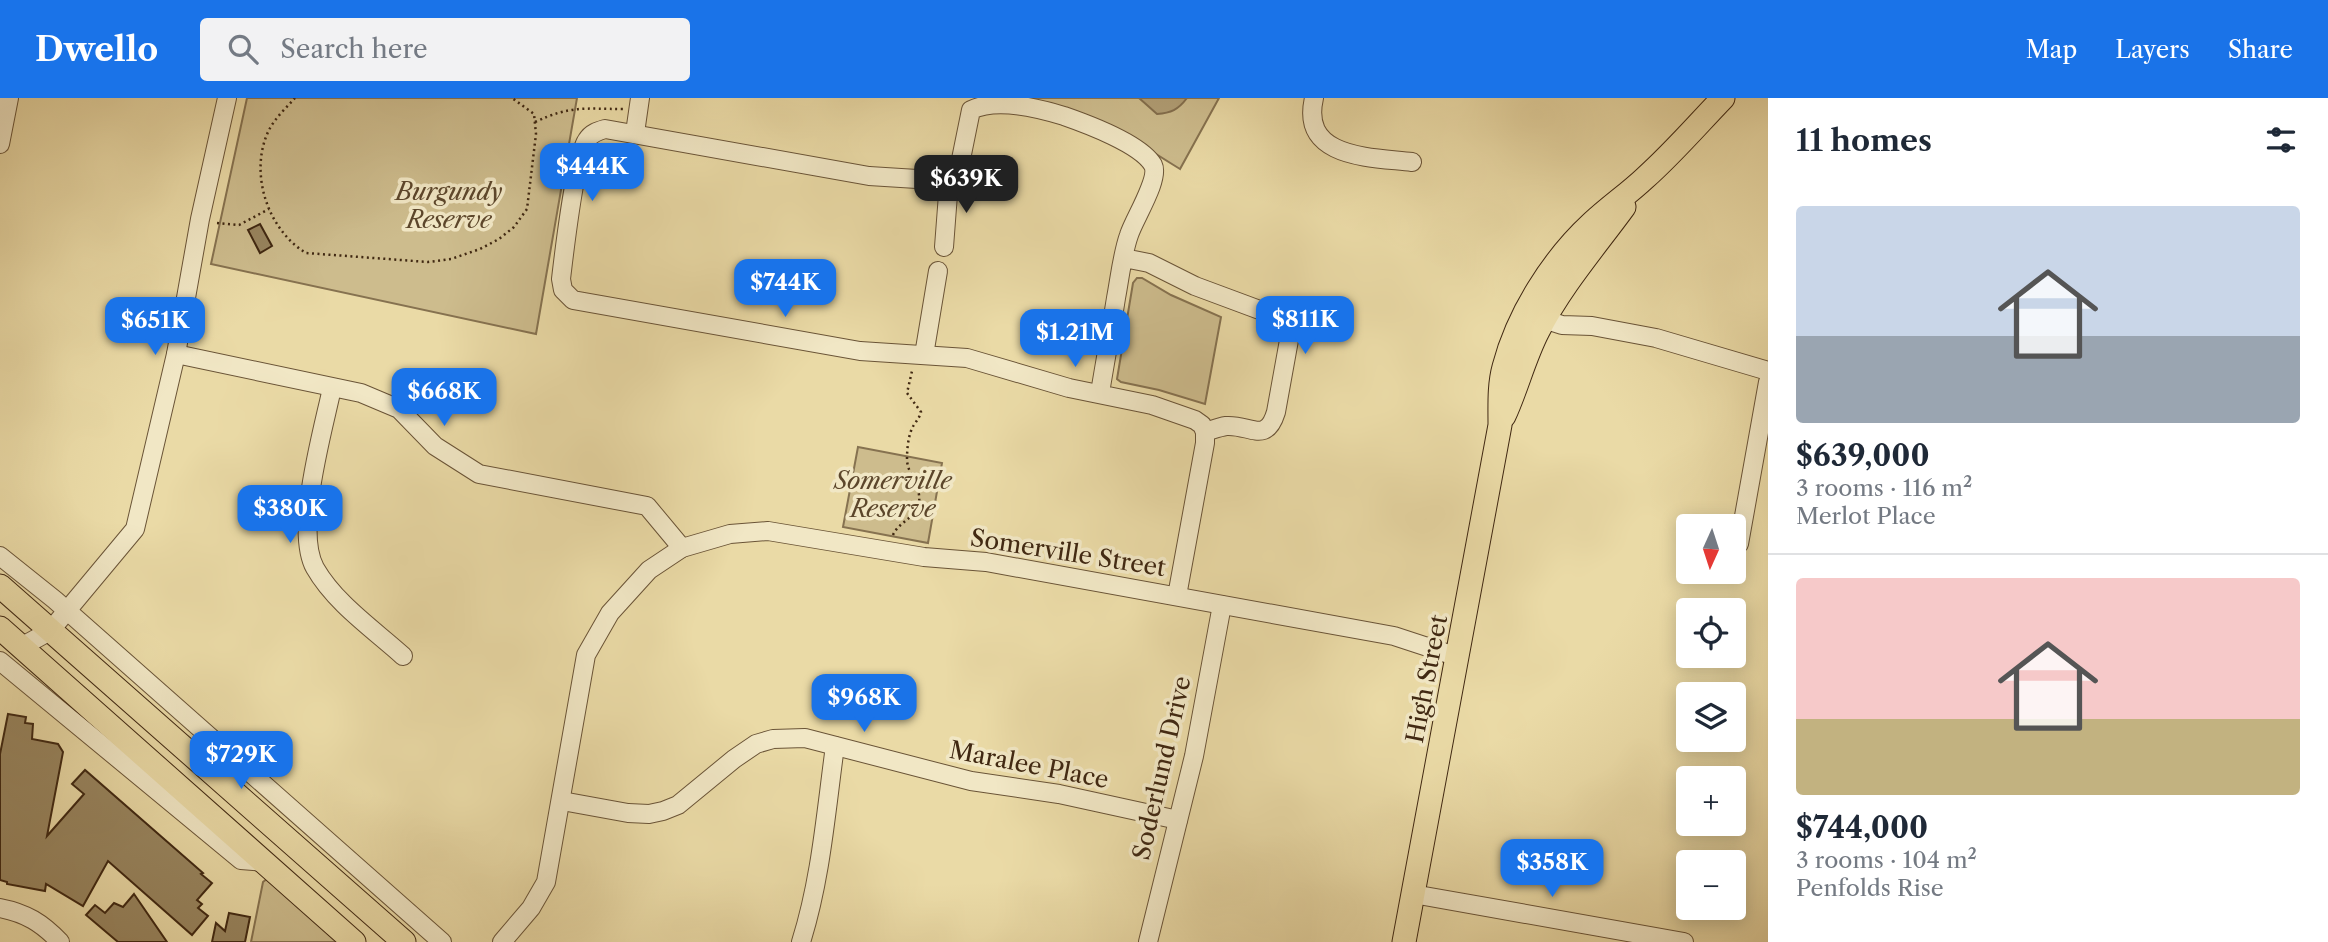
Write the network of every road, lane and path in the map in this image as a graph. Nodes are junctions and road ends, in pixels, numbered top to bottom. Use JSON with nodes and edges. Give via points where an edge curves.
{"nodes":[{"id":1,"x":9,"y":98,"type":"edge"},
{"id":2,"x":227,"y":98,"type":"edge"},
{"id":3,"x":295,"y":98,"type":"edge"},
{"id":4,"x":512,"y":98,"type":"edge"},
{"id":5,"x":1314,"y":98,"type":"edge"},
{"id":6,"x":1723,"y":98,"type":"edge"},
{"id":7,"x":639,"y":104,"type":"edge"},
{"id":8,"x":535,"y":122,"type":"junction"},
{"id":9,"x":635,"y":133,"type":"junction"},
{"id":10,"x":0,"y":144,"type":"edge"},
{"id":11,"x":1412,"y":162,"type":"dead end"},
{"id":12,"x":949,"y":181,"type":"junction"},
{"id":13,"x":269,"y":209,"type":"junction"},
{"id":14,"x":200,"y":219,"type":"junction"},
{"id":15,"x":944,"y":247,"type":"dead end"},
{"id":16,"x":1124,"y":258,"type":"junction"},
{"id":17,"x":938,"y":271,"type":"dead end"},
{"id":18,"x":1540,"y":307,"type":"junction"},
{"id":19,"x":176,"y":354,"type":"junction"},
{"id":20,"x":919,"y":355,"type":"junction"},
{"id":21,"x":1768,"y":371,"type":"edge"},
{"id":22,"x":1768,"y":382,"type":"edge"},
{"id":23,"x":332,"y":387,"type":"junction"},
{"id":24,"x":1100,"y":393,"type":"junction"},
{"id":25,"x":1205,"y":432,"type":"junction"},
{"id":26,"x":1744,"y":514,"type":"edge"},
{"id":27,"x":682,"y":548,"type":"junction"},
{"id":28,"x":888,"y":552,"type":"junction"},
{"id":29,"x":0,"y":556,"type":"edge"},
{"id":30,"x":0,"y":586,"type":"edge"},
{"id":31,"x":1177,"y":596,"type":"junction"},
{"id":32,"x":1222,"y":605,"type":"junction"},
{"id":33,"x":68,"y":611,"type":"junction"},
{"id":34,"x":0,"y":628,"type":"edge"},
{"id":35,"x":50,"y":631,"type":"junction"},
{"id":36,"x":21,"y":647,"type":"junction"},
{"id":37,"x":1460,"y":648,"type":"junction"},
{"id":38,"x":403,"y":656,"type":"dead end"},
{"id":39,"x":0,"y":661,"type":"edge"},
{"id":40,"x":835,"y":746,"type":"junction"},
{"id":41,"x":562,"y":800,"type":"junction"},
{"id":42,"x":1178,"y":820,"type":"junction"},
{"id":43,"x":264,"y":862,"type":"junction"},
{"id":44,"x":1413,"y":894,"type":"junction"},
{"id":45,"x":0,"y":908,"type":"edge"},
{"id":46,"x":1651,"y":939,"type":"edge"},
{"id":47,"x":60,"y":942,"type":"edge"},
{"id":48,"x":354,"y":942,"type":"edge"},
{"id":49,"x":404,"y":942,"type":"edge"},
{"id":50,"x":442,"y":942,"type":"edge"},
{"id":51,"x":502,"y":942,"type":"edge"},
{"id":52,"x":801,"y":942,"type":"edge"},
{"id":53,"x":1148,"y":942,"type":"edge"},
{"id":54,"x":1404,"y":942,"type":"edge"},
{"id":55,"x":1684,"y":942,"type":"edge"}],
"edges":[{"from":1,"to":10,"type":"street"},
{"from":2,"to":14,"type":"street"},
{"from":3,"to":13,"type":"path","via":[[268,133],[262,156],[261,178]]},
{"from":4,"to":8,"type":"path","via":[[534,114]]},
{"from":5,"to":11,"type":"street","via":[[1312,126],[1327,145],[1355,155]]},
{"from":6,"to":18,"type":"main road","name":"High Street","via":[[1646,177],[1572,243]]},
{"from":7,"to":8,"type":"path","via":[[571,108]]},
{"from":7,"to":9,"type":"street"},
{"from":8,"to":13,"type":"path","via":[[527,209],[499,239],[451,259],[428,262],[306,253],[290,244]]},
{"from":9,"to":12,"type":"street","via":[[869,176]]},
{"from":9,"to":20,"type":"street","via":[[606,129],[588,137],[583,146],[561,279],[567,296],[582,303],[860,351]]},
{"from":12,"to":15,"type":"street"},
{"from":12,"to":16,"type":"street","via":[[959,169],[971,110],[981,104],[1047,111],[1089,125],[1120,139],[1153,166],[1154,177]]},
{"from":13,"to":14,"type":"path","via":[[239,225]]},
{"from":14,"to":19,"type":"street"},
{"from":16,"to":24,"type":"street"},
{"from":16,"to":25,"type":"street","via":[[1149,262],[1195,286],[1289,321],[1272,425],[1259,431],[1228,426]]},
{"from":17,"to":20,"type":"street"},
{"from":18,"to":21,"type":"street","via":[[1592,326],[1656,338]]},
{"from":18,"to":37,"type":"main road","name":"High Street","via":[[1504,367],[1500,425]]},
{"from":19,"to":23,"type":"street"},
{"from":19,"to":33,"type":"street","via":[[135,528]]},
{"from":20,"to":24,"type":"street","via":[[967,358]]},
{"from":20,"to":28,"type":"path","via":[[907,393],[921,412],[911,429],[907,461],[919,502],[896,528]]},
{"from":22,"to":26,"type":"street"},
{"from":23,"to":27,"type":"street","via":[[399,409],[435,446],[478,474],[648,506]]},
{"from":23,"to":38,"type":"street","via":[[310,502],[307,533],[314,566],[337,597]]},
{"from":24,"to":25,"type":"street","via":[[1195,420]]},
{"from":25,"to":31,"type":"street"},
{"from":27,"to":28,"type":"street","name":"Somerville Street","via":[[730,534],[768,531]]},
{"from":27,"to":41,"type":"street","name":"Somerville Street","via":[[649,570],[610,613],[586,655]]},
{"from":28,"to":31,"type":"street","name":"Somerville Street","via":[[986,562]]},
{"from":29,"to":33,"type":"street"},
{"from":30,"to":35,"type":"main road"},
{"from":31,"to":32,"type":"street","name":"Somerville Street"},
{"from":32,"to":37,"type":"street","name":"Somerville Street"},
{"from":32,"to":42,"type":"street","name":"Soderlund Drive"},
{"from":33,"to":35,"type":"street"},
{"from":33,"to":50,"type":"street"},
{"from":34,"to":36,"type":"main road"},
{"from":35,"to":36,"type":"street"},
{"from":35,"to":49,"type":"main road"},
{"from":36,"to":43,"type":"main road"},
{"from":37,"to":44,"type":"main road","name":"High Street"},
{"from":39,"to":43,"type":"street","via":[[241,860]]},
{"from":40,"to":41,"type":"street","name":"Maralee Place","via":[[805,738],[757,744],[678,805],[649,814]]},
{"from":40,"to":42,"type":"street","name":"Maralee Place","via":[[971,780]]},
{"from":40,"to":52,"type":"street","via":[[822,844]]},
{"from":41,"to":51,"type":"street","name":"Somerville Street","via":[[546,882]]},
{"from":42,"to":53,"type":"street","name":"Soderlund Drive"},
{"from":43,"to":48,"type":"main road"},
{"from":44,"to":46,"type":"street"},
{"from":44,"to":54,"type":"main road","name":"High Street"},
{"from":45,"to":47,"type":"street","via":[[29,916]]},
{"from":46,"to":55,"type":"street"}]}
